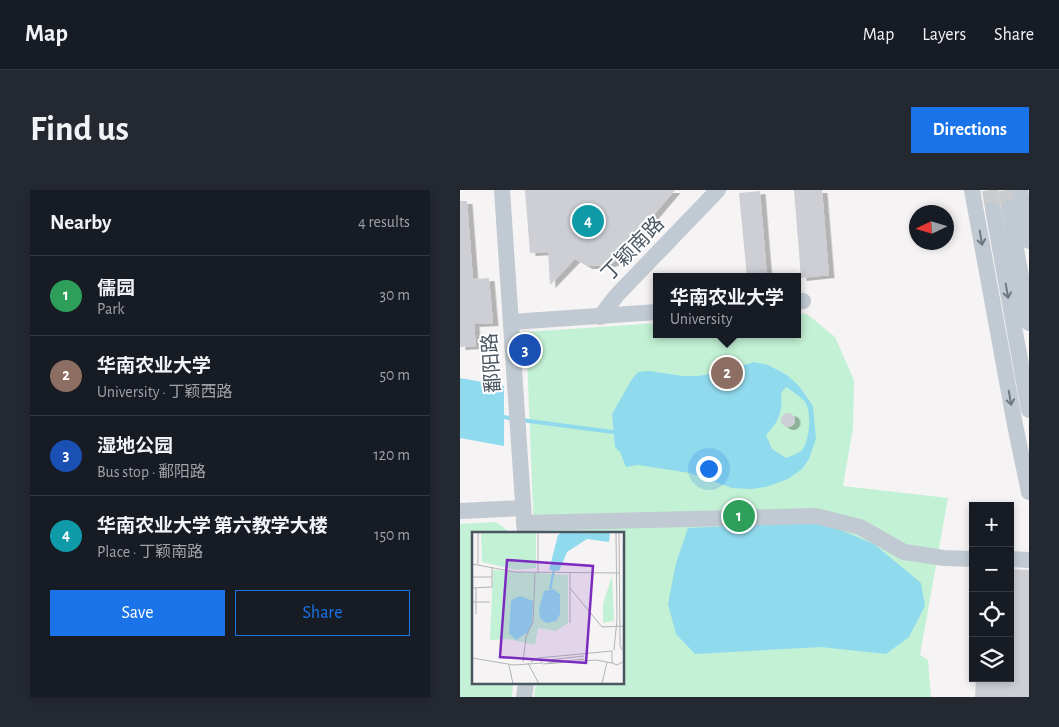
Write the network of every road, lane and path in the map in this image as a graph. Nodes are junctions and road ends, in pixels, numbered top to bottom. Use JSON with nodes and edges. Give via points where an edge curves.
{"nodes":[{"id":1,"x":502,"y":190,"type":"edge"},
{"id":2,"x":718,"y":190,"type":"edge"},
{"id":3,"x":972,"y":190,"type":"edge"},
{"id":4,"x":1020,"y":190,"type":"edge"},
{"id":5,"x":1029,"y":241,"type":"edge"},
{"id":6,"x":653,"y":312,"type":"edge"},
{"id":7,"x":600,"y":317,"type":"junction"},
{"id":8,"x":511,"y":322,"type":"junction"},
{"id":9,"x":1029,"y":323,"type":"edge"},
{"id":10,"x":1029,"y":410,"type":"edge"},
{"id":11,"x":1029,"y":492,"type":"edge"},
{"id":12,"x":460,"y":502,"type":"edge"},
{"id":13,"x":460,"y":512,"type":"edge"},
{"id":14,"x":524,"y":515,"type":"edge"},
{"id":15,"x":969,"y":558,"type":"edge"},
{"id":16,"x":1014,"y":559,"type":"edge"},
{"id":17,"x":1029,"y":560,"type":"edge"},
{"id":18,"x":526,"y":684,"type":"edge"},
{"id":19,"x":524,"y":697,"type":"edge"}],
"edges":[{"from":1,"to":8,"type":"street","name":"鄱阳路"},
{"from":2,"to":7,"type":"street","name":"丁颖南路"},
{"from":3,"to":11,"type":"street","one_way":true},
{"from":4,"to":5,"type":"street"},
{"from":6,"to":7,"type":"street"},
{"from":7,"to":8,"type":"street"},
{"from":8,"to":14,"type":"street","name":"鄱阳路"},
{"from":9,"to":10,"type":"street","one_way":true,"via":[[1001,208]]},
{"from":12,"to":14,"type":"street"},
{"from":13,"to":14,"type":"street"},
{"from":14,"to":15,"type":"street","via":[[816,516],[860,527],[904,552]]},
{"from":16,"to":17,"type":"street"},
{"from":18,"to":19,"type":"street"}]}
